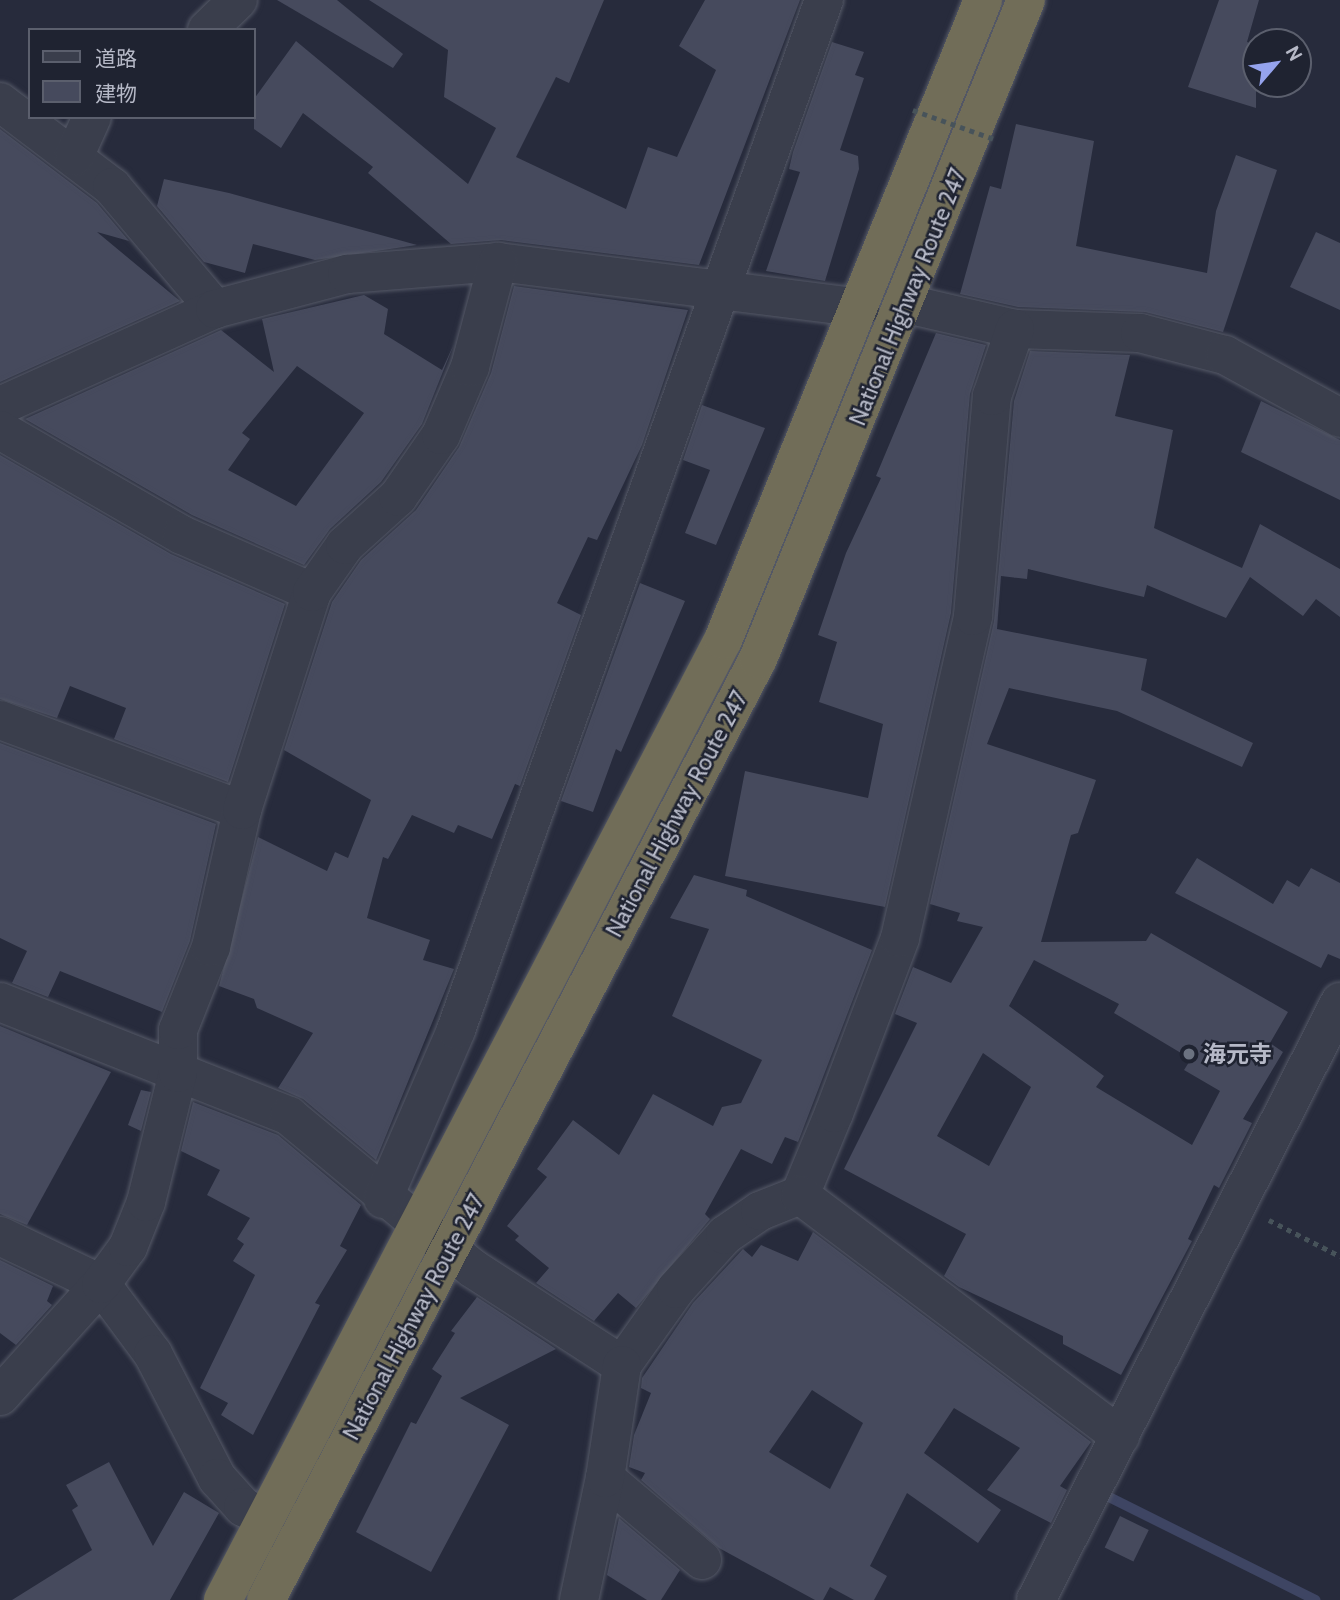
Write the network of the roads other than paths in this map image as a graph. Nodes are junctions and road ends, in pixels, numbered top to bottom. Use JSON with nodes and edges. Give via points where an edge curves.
{"nodes":[{"id":1,"x":238,"y":0,"type":"edge"},
{"id":2,"x":824,"y":0,"type":"edge"},
{"id":3,"x":983,"y":0,"type":"edge"},
{"id":4,"x":1026,"y":0,"type":"edge"},
{"id":5,"x":209,"y":28,"type":"edge"},
{"id":6,"x":0,"y":102,"type":"edge"},
{"id":7,"x":91,"y":119,"type":"edge"},
{"id":8,"x":74,"y":157,"type":"junction"},
{"id":9,"x":498,"y":262,"type":"junction"},
{"id":10,"x":720,"y":290,"type":"junction"},
{"id":11,"x":907,"y":304,"type":"junction"},
{"id":12,"x":860,"y":308,"type":"junction"},
{"id":13,"x":215,"y":309,"type":"junction"},
{"id":14,"x":1015,"y":329,"type":"junction"},
{"id":15,"x":0,"y":406,"type":"edge"},
{"id":16,"x":1340,"y":418,"type":"edge"},
{"id":17,"x":0,"y":430,"type":"edge"},
{"id":18,"x":312,"y":592,"type":"junction"},
{"id":19,"x":0,"y":720,"type":"edge"},
{"id":20,"x":242,"y":810,"type":"junction"},
{"id":21,"x":0,"y":1002,"type":"edge"},
{"id":22,"x":1340,"y":1002,"type":"edge"},
{"id":23,"x":178,"y":1073,"type":"junction"},
{"id":24,"x":800,"y":1195,"type":"junction"},
{"id":25,"x":383,"y":1199,"type":"junction"},
{"id":26,"x":0,"y":1236,"type":"edge"},
{"id":27,"x":434,"y":1238,"type":"junction"},
{"id":28,"x":102,"y":1284,"type":"junction"},
{"id":29,"x":622,"y":1365,"type":"junction"},
{"id":30,"x":0,"y":1396,"type":"edge"},
{"id":31,"x":1119,"y":1436,"type":"junction"},
{"id":32,"x":606,"y":1478,"type":"junction"},
{"id":33,"x":266,"y":1518,"type":"junction"},
{"id":34,"x":702,"y":1560,"type":"dead end"},
{"id":35,"x":223,"y":1600,"type":"edge"},
{"id":36,"x":266,"y":1600,"type":"edge"},
{"id":37,"x":579,"y":1600,"type":"edge"},
{"id":38,"x":1036,"y":1600,"type":"edge"}],
"edges":[{"from":1,"to":5,"type":"street"},
{"from":2,"to":10,"type":"street"},
{"from":3,"to":12,"type":"highway","name":"National Highway Route 247"},
{"from":4,"to":11,"type":"highway","name":"National Highway Route 247"},
{"from":6,"to":8,"type":"street"},
{"from":7,"to":8,"type":"street"},
{"from":8,"to":13,"type":"street","via":[[112,187]]},
{"from":9,"to":10,"type":"street"},
{"from":9,"to":13,"type":"street","via":[[347,274]]},
{"from":9,"to":18,"type":"street","via":[[470,367],[440,435],[398,497],[345,545]]},
{"from":10,"to":12,"type":"street"},
{"from":10,"to":25,"type":"street","via":[[456,1030]]},
{"from":11,"to":14,"type":"street"},
{"from":11,"to":27,"type":"highway","name":"National Highway Route 247","via":[[758,659]]},
{"from":12,"to":27,"type":"highway","name":"National Highway Route 247","via":[[723,640]]},
{"from":13,"to":15,"type":"street"},
{"from":14,"to":16,"type":"street","via":[[1140,333],[1225,355]]},
{"from":14,"to":24,"type":"street","via":[[992,396],[973,616],[900,938]]},
{"from":17,"to":18,"type":"street","via":[[182,535]]},
{"from":18,"to":20,"type":"street"},
{"from":19,"to":20,"type":"street"},
{"from":20,"to":23,"type":"street","via":[[211,947],[178,1030]]},
{"from":21,"to":23,"type":"street"},
{"from":22,"to":31,"type":"street"},
{"from":23,"to":25,"type":"street","via":[[289,1116]]},
{"from":23,"to":28,"type":"street","via":[[146,1202],[128,1247]]},
{"from":24,"to":29,"type":"street","via":[[760,1211],[724,1235],[676,1289]]},
{"from":24,"to":31,"type":"street"},
{"from":25,"to":27,"type":"street"},
{"from":26,"to":28,"type":"street"},
{"from":27,"to":29,"type":"street"},
{"from":27,"to":33,"type":"highway","name":"National Highway Route 247"},
{"from":27,"to":36,"type":"highway","name":"National Highway Route 247"},
{"from":28,"to":30,"type":"street"},
{"from":28,"to":33,"type":"street","via":[[153,1354],[217,1478],[243,1507]]},
{"from":29,"to":32,"type":"street"},
{"from":31,"to":38,"type":"street"},
{"from":32,"to":34,"type":"street"},
{"from":32,"to":37,"type":"street"},
{"from":33,"to":35,"type":"highway","name":"National Highway Route 247"}]}
